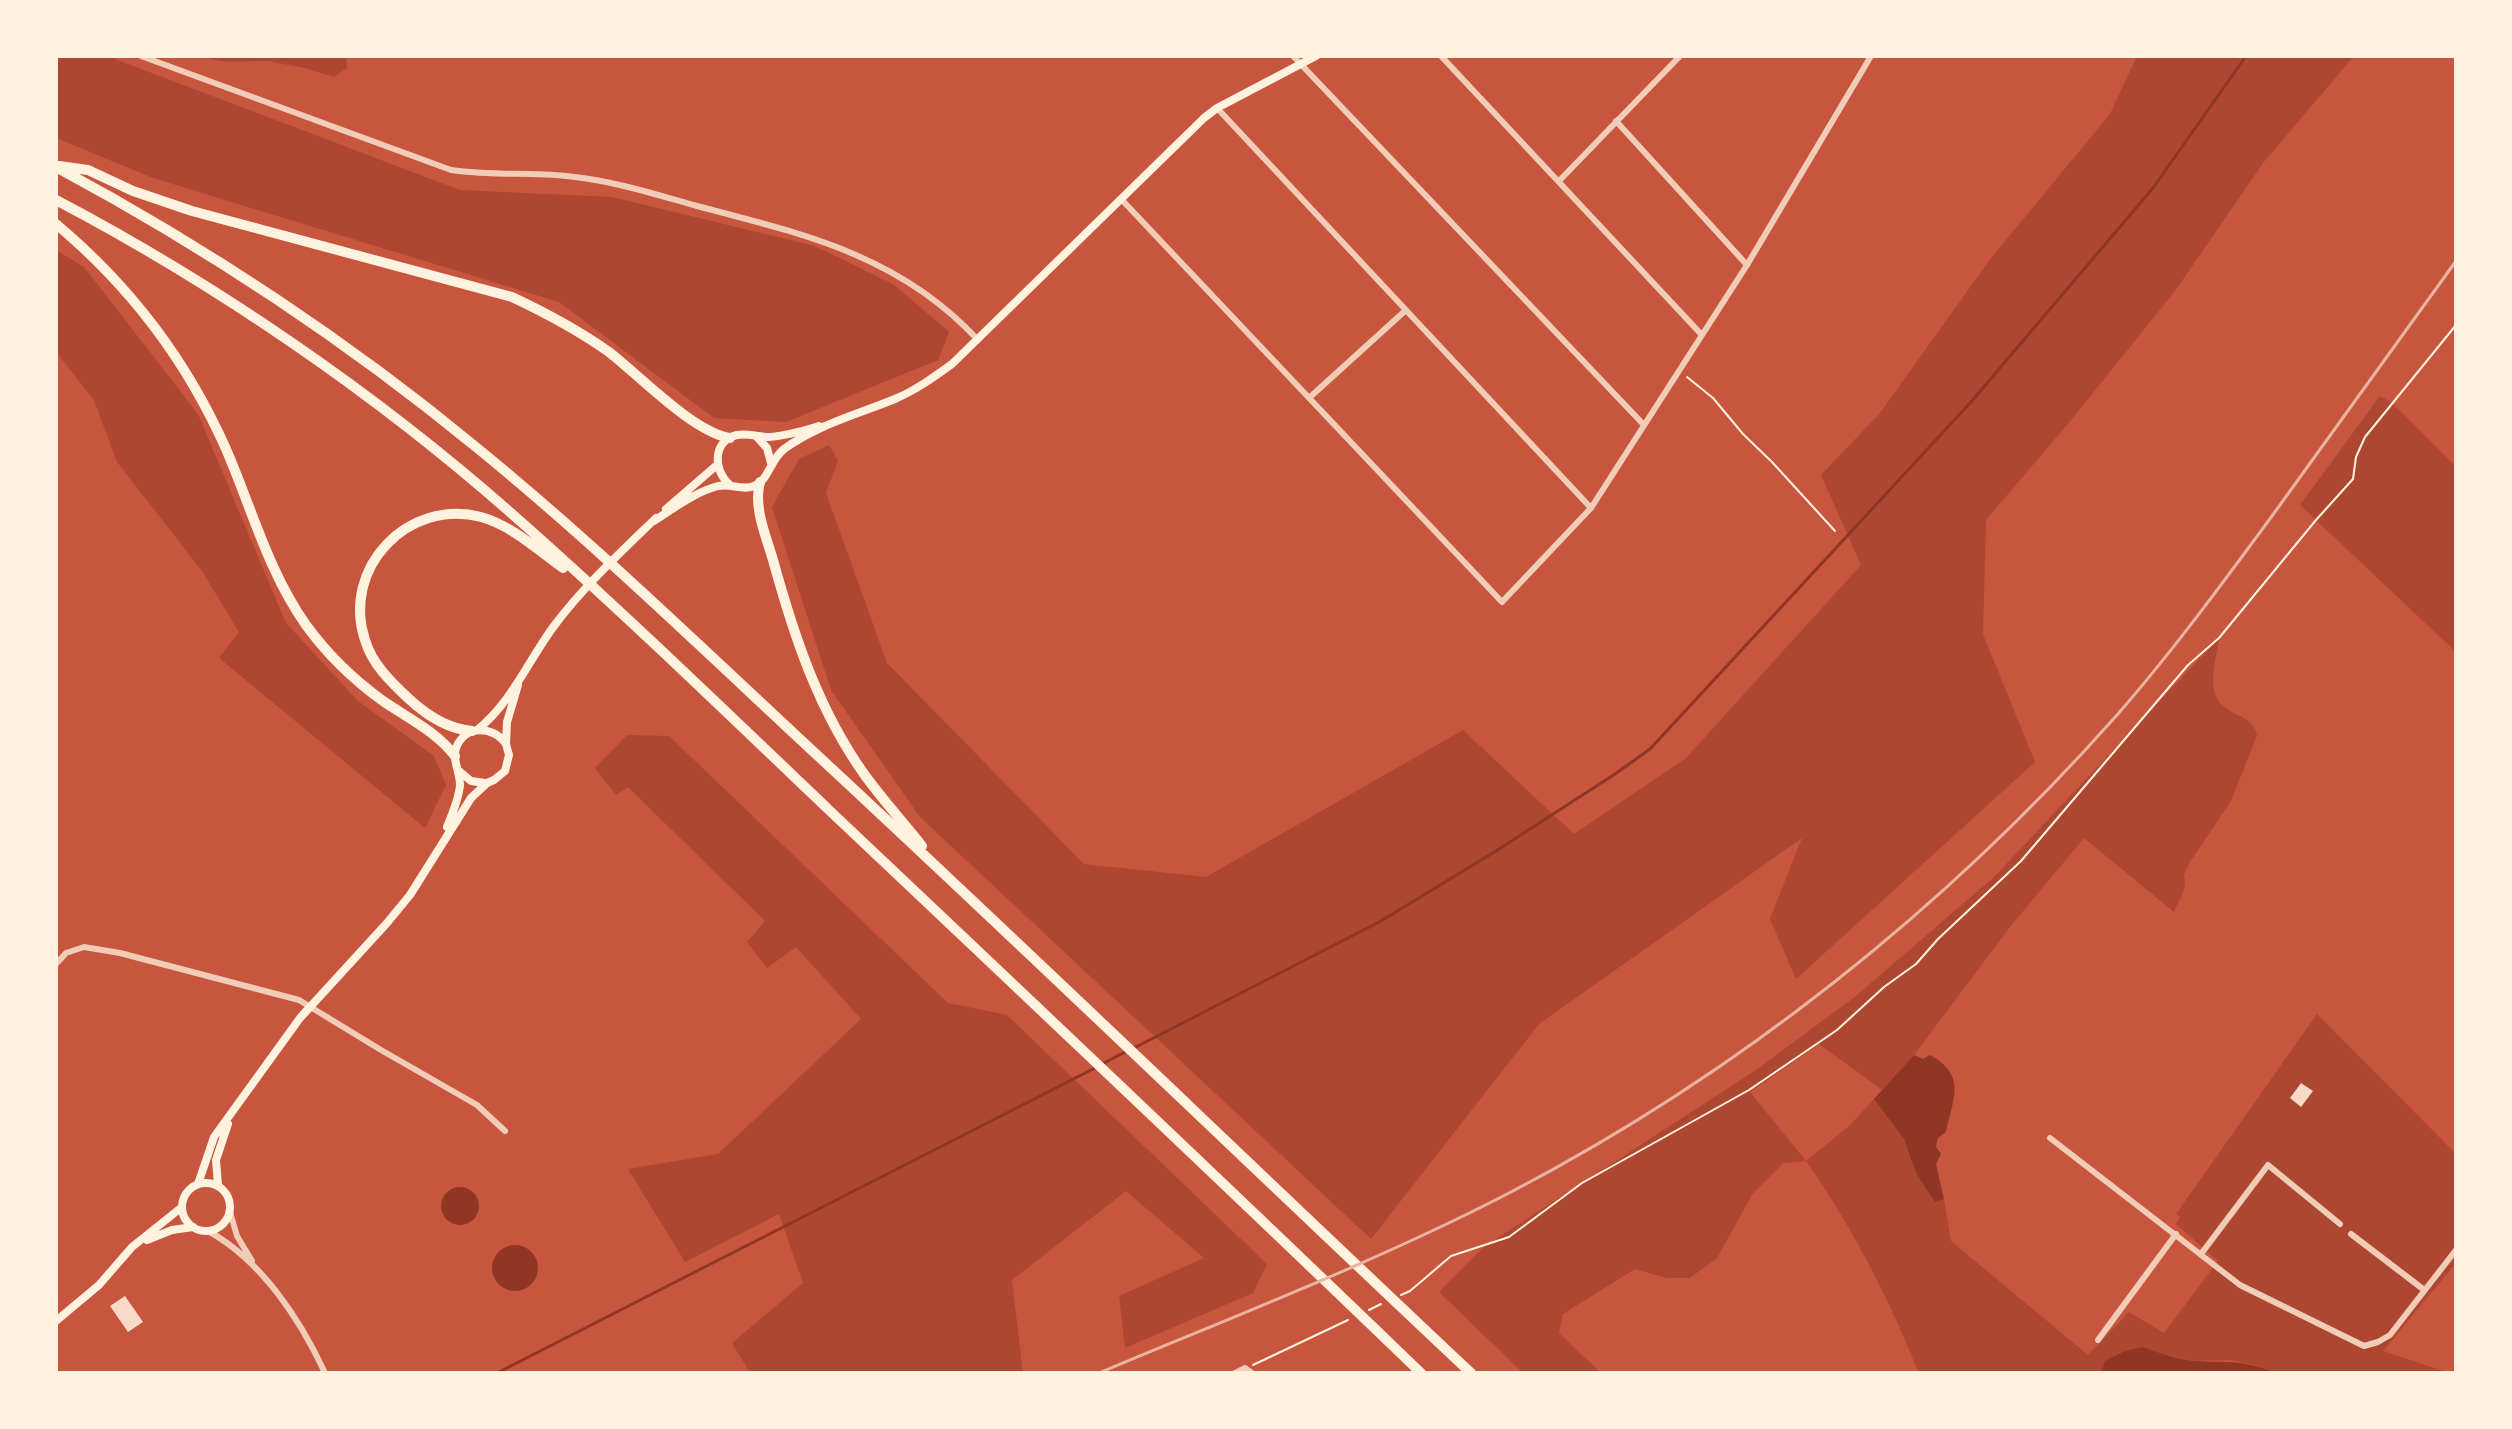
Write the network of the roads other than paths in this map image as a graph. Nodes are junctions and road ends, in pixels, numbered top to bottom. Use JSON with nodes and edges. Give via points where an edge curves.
{"nodes":[{"id":1,"x":141,"y":56,"type":"edge"},
{"id":2,"x":1293,"y":56,"type":"edge"},
{"id":3,"x":1316,"y":56,"type":"edge"},
{"id":4,"x":1441,"y":56,"type":"edge"},
{"id":5,"x":1680,"y":56,"type":"edge"},
{"id":6,"x":1871,"y":56,"type":"edge"},
{"id":7,"x":1301,"y":64,"type":"junction"},
{"id":8,"x":1217,"y":108,"type":"junction"},
{"id":9,"x":1616,"y":121,"type":"junction"},
{"id":10,"x":56,"y":166,"type":"edge"},
{"id":11,"x":1559,"y":181,"type":"junction"},
{"id":12,"x":1121,"y":199,"type":"junction"},
{"id":13,"x":56,"y":200,"type":"edge"},
{"id":14,"x":56,"y":224,"type":"edge"},
{"id":15,"x":1747,"y":265,"type":"junction"},
{"id":16,"x":1406,"y":310,"type":"junction"},
{"id":17,"x":1701,"y":334,"type":"junction"},
{"id":18,"x":978,"y":340,"type":"junction"},
{"id":19,"x":1309,"y":398,"type":"junction"},
{"id":20,"x":839,"y":421,"type":"junction"},
{"id":21,"x":1644,"y":425,"type":"junction"},
{"id":22,"x":756,"y":437,"type":"junction"},
{"id":23,"x":730,"y":438,"type":"junction"},
{"id":24,"x":771,"y":463,"type":"junction"},
{"id":25,"x":717,"y":465,"type":"junction"},
{"id":26,"x":760,"y":482,"type":"junction"},
{"id":27,"x":730,"y":485,"type":"junction"},
{"id":28,"x":1591,"y":508,"type":"junction"},
{"id":29,"x":654,"y":521,"type":"junction"},
{"id":30,"x":596,"y":590,"type":"junction"},
{"id":31,"x":518,"y":685,"type":"junction"},
{"id":32,"x":474,"y":731,"type":"junction"},
{"id":33,"x":506,"y":744,"type":"junction"},
{"id":34,"x":455,"y":756,"type":"junction"},
{"id":35,"x":459,"y":770,"type":"junction"},
{"id":36,"x":487,"y":783,"type":"junction"},
{"id":37,"x":442,"y":843,"type":"junction"},
{"id":38,"x":949,"y":878,"type":"junction"},
{"id":39,"x":56,"y":964,"type":"edge"},
{"id":40,"x":310,"y":1005,"type":"junction"},
{"id":41,"x":236,"y":1109,"type":"junction"},
{"id":42,"x":505,"y":1131,"type":"dead end"},
{"id":43,"x":2050,"y":1138,"type":"dead end"},
{"id":44,"x":198,"y":1184,"type":"junction"},
{"id":45,"x":218,"y":1185,"type":"junction"},
{"id":46,"x":182,"y":1207,"type":"junction"},
{"id":47,"x":230,"y":1212,"type":"junction"},
{"id":48,"x":2340,"y":1224,"type":"dead end"},
{"id":49,"x":193,"y":1227,"type":"junction"},
{"id":50,"x":208,"y":1231,"type":"junction"},
{"id":51,"x":2176,"y":1234,"type":"junction"},
{"id":52,"x":2351,"y":1234,"type":"dead end"},
{"id":53,"x":132,"y":1247,"type":"junction"},
{"id":54,"x":2456,"y":1250,"type":"edge"},
{"id":55,"x":2201,"y":1254,"type":"junction"},
{"id":56,"x":258,"y":1271,"type":"junction"},
{"id":57,"x":2423,"y":1289,"type":"junction"},
{"id":58,"x":56,"y":1321,"type":"edge"},
{"id":59,"x":2098,"y":1340,"type":"dead end"},
{"id":60,"x":325,"y":1373,"type":"edge"},
{"id":61,"x":1235,"y":1373,"type":"edge"},
{"id":62,"x":1252,"y":1373,"type":"edge"},
{"id":63,"x":1421,"y":1373,"type":"edge"},
{"id":64,"x":1471,"y":1373,"type":"edge"}],
"edges":[{"from":1,"to":18,"type":"street","via":[[451,170],[605,181],[803,234],[908,280]]},
{"from":2,"to":7,"type":"street"},
{"from":3,"to":7,"type":"main road"},
{"from":4,"to":11,"type":"street"},
{"from":5,"to":9,"type":"street"},
{"from":6,"to":15,"type":"street"},
{"from":7,"to":8,"type":"main road"},
{"from":7,"to":21,"type":"street"},
{"from":8,"to":12,"type":"main road"},
{"from":8,"to":16,"type":"street"},
{"from":9,"to":11,"type":"street"},
{"from":9,"to":15,"type":"street"},
{"from":10,"to":23,"type":"highway","via":[[88,170],[192,211],[512,297],[558,318],[695,423]]},
{"from":10,"to":38,"type":"highway","via":[[305,318],[404,390],[529,492]]},
{"from":11,"to":17,"type":"street"},
{"from":12,"to":18,"type":"main road"},
{"from":12,"to":19,"type":"street"},
{"from":13,"to":30,"type":"highway","via":[[290,342],[509,511]]},
{"from":14,"to":34,"type":"highway","via":[[120,285],[174,352],[224,445],[274,571],[308,627],[367,689],[433,734]]},
{"from":15,"to":17,"type":"street"},
{"from":16,"to":19,"type":"street"},
{"from":16,"to":28,"type":"street"},
{"from":17,"to":21,"type":"street"},
{"from":18,"to":20,"type":"main road","via":[[929,381]]},
{"from":19,"to":28,"type":"street","via":[[1502,602]]},
{"from":20,"to":22,"type":"main road"},
{"from":20,"to":24,"type":"main road","via":[[785,449]]},
{"from":21,"to":28,"type":"street"},
{"from":22,"to":23,"type":"main road"},
{"from":22,"to":24,"type":"main road","via":[[767,448]]},
{"from":23,"to":25,"type":"main road","via":[[719,450]]},
{"from":24,"to":26,"type":"main road"},
{"from":25,"to":27,"type":"main road"},
{"from":25,"to":29,"type":"main road"},
{"from":26,"to":27,"type":"main road","via":[[746,488]]},
{"from":26,"to":38,"type":"highway","via":[[757,497],[774,565],[823,704],[865,776]]},
{"from":27,"to":29,"type":"main road","via":[[705,491]]},
{"from":29,"to":31,"type":"main road","via":[[566,612]]},
{"from":30,"to":32,"type":"highway","via":[[483,518],[448,513],[418,521],[382,549],[368,574],[361,606],[372,656],[413,703],[453,727]]},
{"from":30,"to":63,"type":"highway"},
{"from":31,"to":32,"type":"main road"},
{"from":31,"to":33,"type":"main road"},
{"from":32,"to":33,"type":"main road","via":[[492,731]]},
{"from":32,"to":34,"type":"main road","via":[[460,740]]},
{"from":33,"to":36,"type":"main road","via":[[505,771]]},
{"from":34,"to":35,"type":"main road"},
{"from":35,"to":36,"type":"main road","via":[[471,781]]},
{"from":35,"to":37,"type":"main road","via":[[459,792]]},
{"from":36,"to":37,"type":"main road"},
{"from":37,"to":40,"type":"main road","via":[[387,923]]},
{"from":38,"to":64,"type":"highway"},
{"from":39,"to":40,"type":"street","via":[[66,953],[84,947]]},
{"from":40,"to":41,"type":"main road"},
{"from":40,"to":42,"type":"street","via":[[477,1105]]},
{"from":41,"to":44,"type":"main road","via":[[214,1137]]},
{"from":41,"to":45,"type":"main road","via":[[218,1150]]},
{"from":43,"to":51,"type":"street"},
{"from":44,"to":45,"type":"main road"},
{"from":44,"to":46,"type":"main road","via":[[187,1191]]},
{"from":45,"to":47,"type":"main road","via":[[228,1196]]},
{"from":46,"to":49,"type":"main road"},
{"from":46,"to":53,"type":"main road"},
{"from":47,"to":50,"type":"main road","via":[[222,1225]]},
{"from":47,"to":56,"type":"street"},
{"from":48,"to":55,"type":"street","via":[[2268,1165]]},
{"from":49,"to":50,"type":"main road"},
{"from":49,"to":53,"type":"main road"},
{"from":50,"to":56,"type":"street"},
{"from":51,"to":55,"type":"street"},
{"from":51,"to":59,"type":"street"},
{"from":52,"to":57,"type":"street"},
{"from":53,"to":58,"type":"main road","via":[[99,1285]]},
{"from":54,"to":57,"type":"street"},
{"from":55,"to":57,"type":"street","via":[[2240,1285],[2364,1346],[2390,1335]]},
{"from":56,"to":60,"type":"street","via":[[287,1307]]},
{"from":61,"to":62,"type":"street","via":[[1245,1368]]}]}
